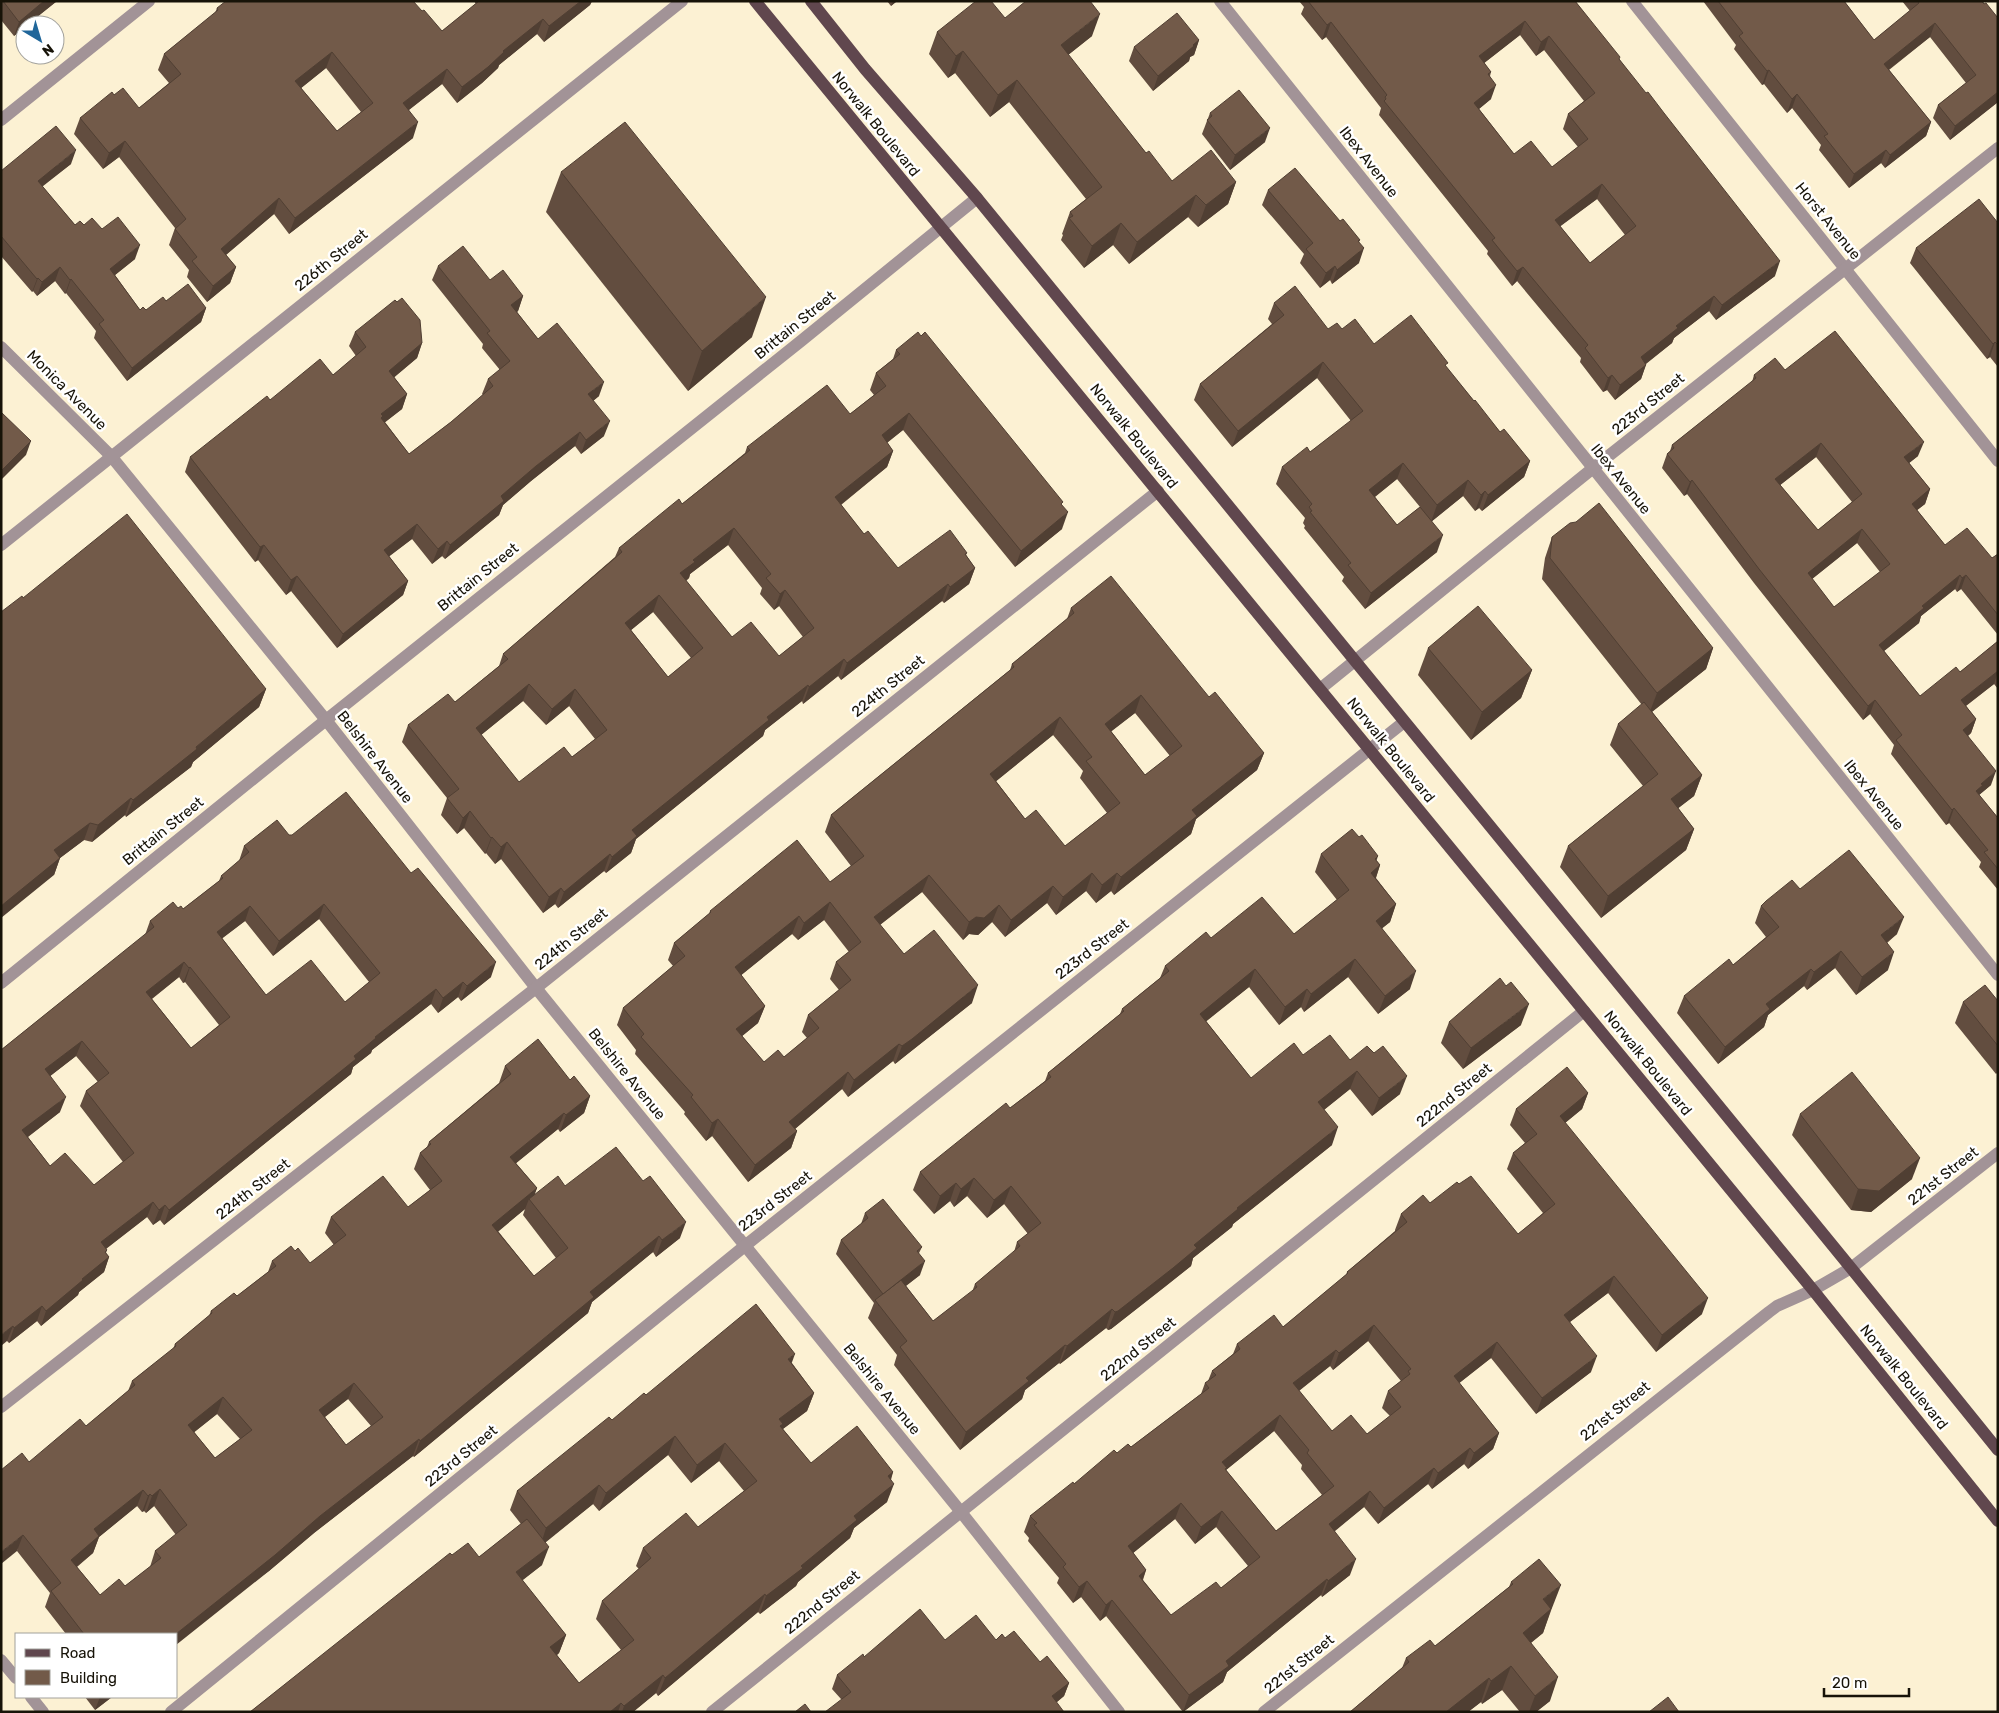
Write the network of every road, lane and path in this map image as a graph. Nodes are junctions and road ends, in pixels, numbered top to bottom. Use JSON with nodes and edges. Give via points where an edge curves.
{"nodes":[{"id":1,"x":149,"y":1,"type":"edge"},
{"id":2,"x":682,"y":1,"type":"edge"},
{"id":3,"x":755,"y":1,"type":"edge"},
{"id":4,"x":811,"y":1,"type":"edge"},
{"id":5,"x":1220,"y":1,"type":"edge"},
{"id":6,"x":1632,"y":1,"type":"edge"},
{"id":7,"x":1,"y":120,"type":"edge"},
{"id":8,"x":1998,"y":148,"type":"edge"},
{"id":9,"x":977,"y":198,"type":"junction"},
{"id":10,"x":940,"y":226,"type":"junction"},
{"id":11,"x":1845,"y":268,"type":"junction"},
{"id":12,"x":1,"y":347,"type":"edge"},
{"id":13,"x":111,"y":456,"type":"junction"},
{"id":14,"x":1998,"y":461,"type":"edge"},
{"id":15,"x":1592,"y":469,"type":"junction"},
{"id":16,"x":1158,"y":491,"type":"junction"},
{"id":17,"x":1,"y":545,"type":"edge"},
{"id":18,"x":1355,"y":661,"type":"junction"},
{"id":19,"x":1320,"y":689,"type":"junction"},
{"id":20,"x":326,"y":720,"type":"junction"},
{"id":21,"x":1404,"y":722,"type":"junction"},
{"id":22,"x":1370,"y":750,"type":"junction"},
{"id":23,"x":1998,"y":975,"type":"edge"},
{"id":24,"x":1,"y":983,"type":"edge"},
{"id":25,"x":536,"y":988,"type":"junction"},
{"id":26,"x":1584,"y":1011,"type":"junction"},
{"id":27,"x":1998,"y":1153,"type":"edge"},
{"id":28,"x":746,"y":1245,"type":"junction"},
{"id":29,"x":1851,"y":1268,"type":"junction"},
{"id":30,"x":1813,"y":1290,"type":"junction"},
{"id":31,"x":1,"y":1407,"type":"edge"},
{"id":32,"x":1998,"y":1450,"type":"edge"},
{"id":33,"x":961,"y":1512,"type":"junction"},
{"id":34,"x":1998,"y":1521,"type":"edge"},
{"id":35,"x":1,"y":1660,"type":"edge"},
{"id":36,"x":15,"y":1677,"type":"edge"},
{"id":37,"x":32,"y":1698,"type":"edge"},
{"id":38,"x":43,"y":1712,"type":"edge"},
{"id":39,"x":171,"y":1712,"type":"edge"},
{"id":40,"x":712,"y":1712,"type":"edge"},
{"id":41,"x":1119,"y":1712,"type":"edge"},
{"id":42,"x":1264,"y":1712,"type":"edge"}],
"edges":[{"from":1,"to":7,"type":"street"},
{"from":2,"to":13,"type":"street","name":"226th Street"},
{"from":3,"to":10,"type":"main road","name":"Norwalk Boulevard"},
{"from":4,"to":9,"type":"main road","name":"Norwalk Boulevard","via":[[865,69]]},
{"from":5,"to":15,"type":"street","name":"Ibex Avenue"},
{"from":6,"to":11,"type":"street","name":"Horst Avenue"},
{"from":8,"to":11,"type":"street","name":"223rd Street"},
{"from":9,"to":10,"type":"street","name":"Brittain Street"},
{"from":9,"to":18,"type":"main road","name":"Norwalk Boulevard"},
{"from":10,"to":16,"type":"main road","name":"Norwalk Boulevard"},
{"from":10,"to":20,"type":"street","name":"Brittain Street","via":[[786,354]]},
{"from":11,"to":14,"type":"street","name":"Horst Avenue"},
{"from":11,"to":15,"type":"street","name":"223rd Street"},
{"from":12,"to":13,"type":"street","name":"Monica Avenue"},
{"from":13,"to":17,"type":"street","name":"226th Street"},
{"from":13,"to":20,"type":"street","name":"Belshire Avenue"},
{"from":15,"to":18,"type":"street","name":"223rd Street"},
{"from":15,"to":23,"type":"street","name":"Ibex Avenue"},
{"from":16,"to":19,"type":"main road","name":"Norwalk Boulevard"},
{"from":16,"to":25,"type":"street","name":"224th Street"},
{"from":18,"to":19,"type":"street","name":"223rd Street"},
{"from":18,"to":21,"type":"main road","name":"Norwalk Boulevard"},
{"from":19,"to":22,"type":"main road","name":"Norwalk Boulevard"},
{"from":20,"to":24,"type":"street","name":"Brittain Street"},
{"from":20,"to":25,"type":"street","name":"Belshire Avenue"},
{"from":21,"to":22,"type":"street","name":"223rd Street"},
{"from":21,"to":29,"type":"main road","name":"Norwalk Boulevard"},
{"from":22,"to":26,"type":"main road","name":"Norwalk Boulevard"},
{"from":22,"to":28,"type":"street","name":"223rd Street"},
{"from":25,"to":28,"type":"street","name":"Belshire Avenue"},
{"from":25,"to":31,"type":"street","name":"224th Street"},
{"from":26,"to":30,"type":"main road","name":"Norwalk Boulevard"},
{"from":26,"to":33,"type":"street","name":"222nd Street"},
{"from":27,"to":29,"type":"street","name":"221st Street"},
{"from":28,"to":33,"type":"street","name":"Belshire Avenue"},
{"from":28,"to":39,"type":"street","name":"223rd Street"},
{"from":29,"to":30,"type":"street","name":"221st Street"},
{"from":29,"to":32,"type":"main road","name":"Norwalk Boulevard"},
{"from":30,"to":34,"type":"main road","name":"Norwalk Boulevard"},
{"from":30,"to":42,"type":"street","name":"221st Street","via":[[1769,1312]]},
{"from":33,"to":40,"type":"street","name":"222nd Street"},
{"from":33,"to":41,"type":"street","name":"Belshire Avenue"},
{"from":35,"to":36,"type":"street"},
{"from":37,"to":38,"type":"street"}]}
